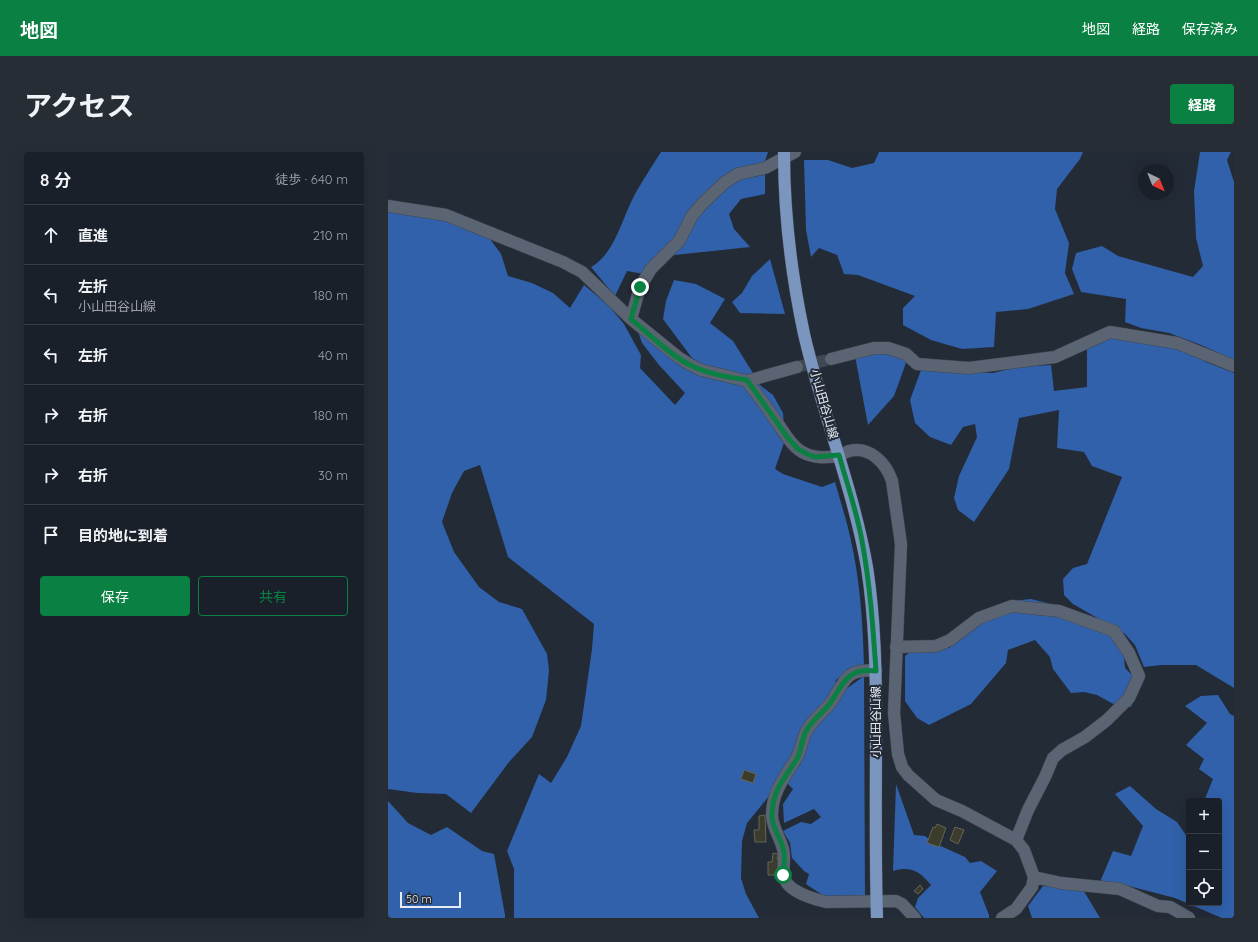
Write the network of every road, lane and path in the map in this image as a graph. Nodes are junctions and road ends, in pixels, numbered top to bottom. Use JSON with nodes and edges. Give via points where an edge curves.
{"nodes":[{"id":1,"x":795,"y":152,"type":"edge"},
{"id":2,"x":784,"y":155,"type":"edge"},
{"id":3,"x":388,"y":206,"type":"edge"},
{"id":4,"x":631,"y":319,"type":"junction"},
{"id":5,"x":831,"y":359,"type":"tunnel mouth"},
{"id":6,"x":1234,"y":366,"type":"edge"},
{"id":7,"x":797,"y":367,"type":"tunnel mouth"},
{"id":8,"x":747,"y":380,"type":"junction"},
{"id":9,"x":839,"y":455,"type":"junction"},
{"id":10,"x":896,"y":647,"type":"junction"},
{"id":11,"x":876,"y":671,"type":"junction"},
{"id":12,"x":1016,"y":840,"type":"junction"},
{"id":13,"x":1034,"y":877,"type":"junction"},
{"id":14,"x":876,"y":902,"type":"junction"},
{"id":15,"x":877,"y":918,"type":"edge"},
{"id":16,"x":915,"y":918,"type":"edge"},
{"id":17,"x":1002,"y":918,"type":"edge"},
{"id":18,"x":1189,"y":918,"type":"edge"}],
"edges":[{"from":1,"to":2,"type":"street"},
{"from":2,"to":4,"type":"street","via":[[765,168],[738,174],[724,183],[702,204],[678,241],[651,269],[640,287]]},
{"from":2,"to":9,"type":"main road","name":"小山田谷山線","via":[[788,246],[795,293],[813,368]]},
{"from":3,"to":4,"type":"street","via":[[446,215],[563,262],[582,272]]},
{"from":4,"to":8,"type":"street","via":[[689,364],[701,370]]},
{"from":5,"to":6,"type":"street","via":[[874,348],[888,348],[906,354],[917,364],[977,367],[1054,357],[1110,332],[1178,343]]},
{"from":7,"to":8,"type":"street"},
{"from":8,"to":9,"type":"street","via":[[798,449],[815,457]]},
{"from":9,"to":10,"type":"street","via":[[850,451],[871,454],[884,464],[892,481],[901,544]]},
{"from":9,"to":11,"type":"main road","name":"小山田谷山線","via":[[866,562]]},
{"from":10,"to":12,"type":"street","via":[[894,713],[898,754],[902,767],[936,800]]},
{"from":10,"to":12,"type":"street","via":[[936,646],[950,640],[979,618],[1012,606],[1059,611],[1114,631],[1129,653],[1139,676],[1129,698],[1095,729],[1053,758]]},
{"from":11,"to":14,"type":"main road","name":"小山田谷山線"},
{"from":11,"to":14,"type":"street","via":[[864,670],[850,676],[829,705],[814,719],[805,733],[798,756],[776,792],[772,815],[783,848],[783,875],[790,887],[815,900],[826,902]]},
{"from":12,"to":13,"type":"street","via":[[1024,850]]},
{"from":13,"to":17,"type":"street","via":[[1032,887],[1016,909]]},
{"from":13,"to":18,"type":"street","via":[[1061,883],[1120,889],[1158,906],[1170,906]]},
{"from":14,"to":15,"type":"main road","name":"小山田谷山線"},
{"from":14,"to":16,"type":"street","via":[[896,901]]}]}
